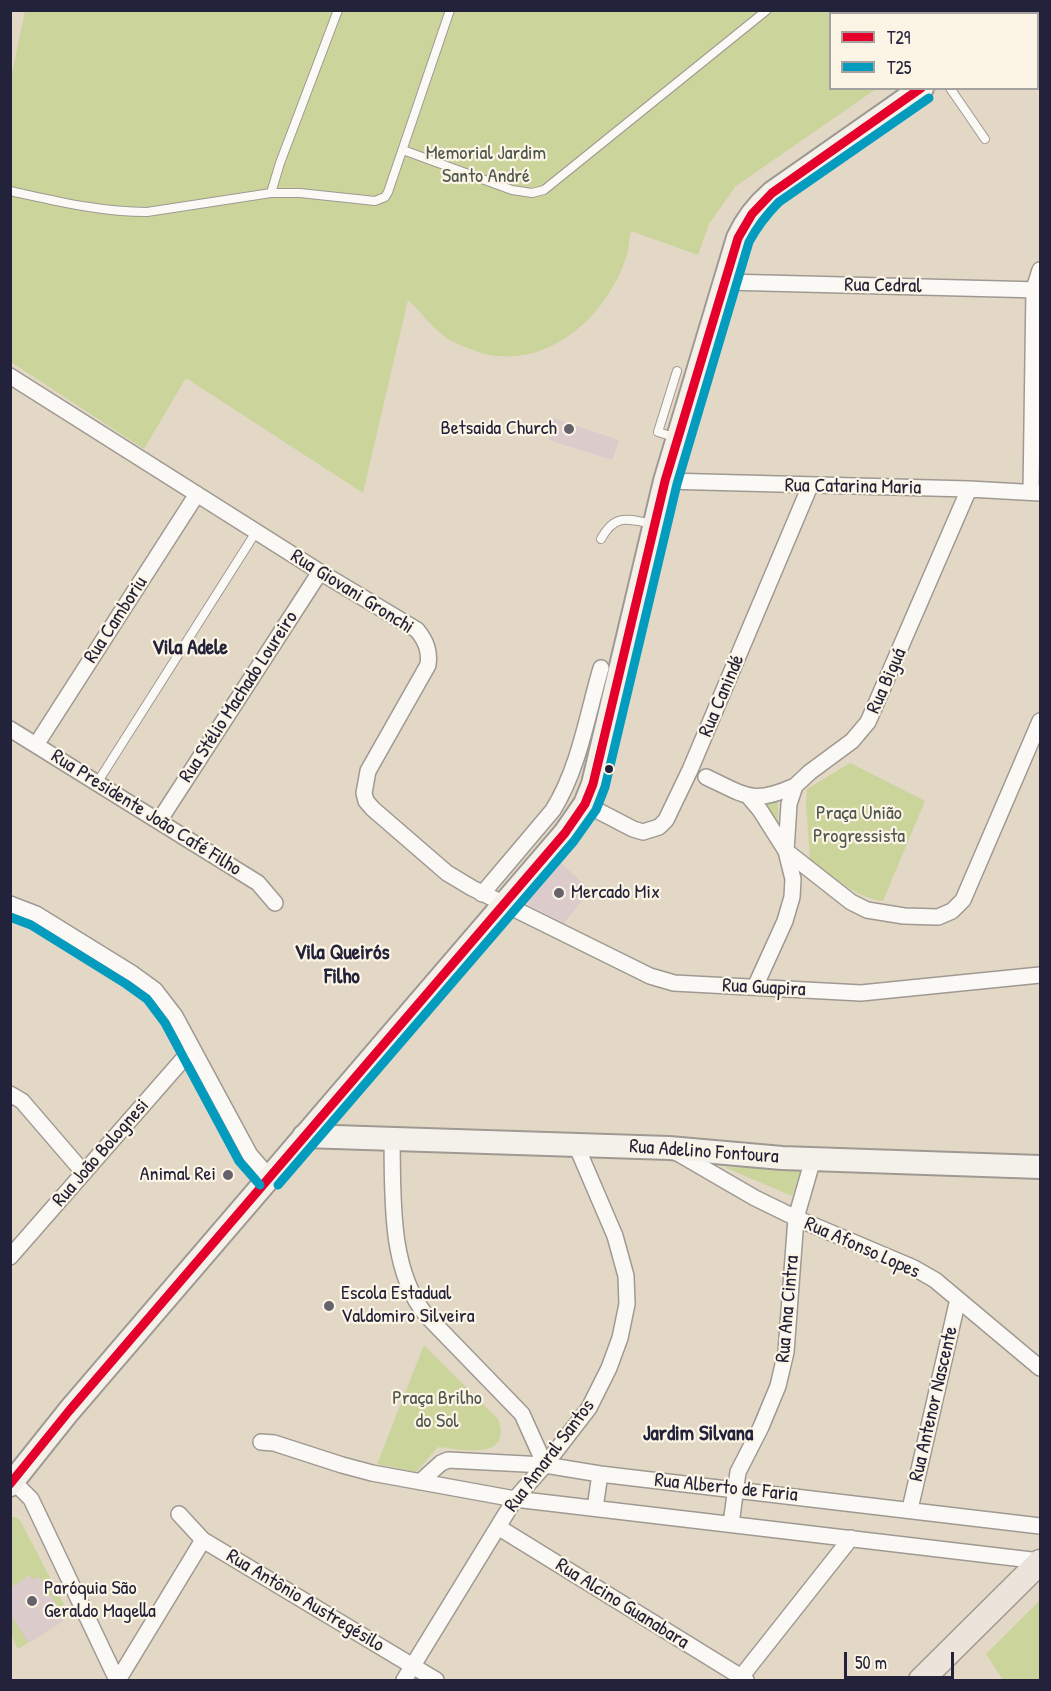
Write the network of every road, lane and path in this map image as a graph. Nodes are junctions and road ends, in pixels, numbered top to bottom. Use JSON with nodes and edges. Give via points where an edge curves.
{"nodes":[{"id":1,"x":338,"y":10,"type":"edge"},
{"id":2,"x":450,"y":10,"type":"edge"},
{"id":3,"x":767,"y":10,"type":"edge"},
{"id":4,"x":919,"y":90,"type":"edge"},
{"id":5,"x":951,"y":90,"type":"edge"},
{"id":6,"x":985,"y":139,"type":"dead end"},
{"id":7,"x":404,"y":150,"type":"junction"},
{"id":8,"x":10,"y":191,"type":"edge"},
{"id":9,"x":271,"y":193,"type":"junction"},
{"id":10,"x":1041,"y":270,"type":"edge"},
{"id":11,"x":725,"y":282,"type":"junction"},
{"id":12,"x":1037,"y":290,"type":"edge"},
{"id":13,"x":677,"y":371,"type":"dead end"},
{"id":14,"x":10,"y":375,"type":"edge"},
{"id":15,"x":677,"y":405,"type":"junction"},
{"id":16,"x":665,"y":481,"type":"junction"},
{"id":17,"x":810,"y":486,"type":"junction"},
{"id":18,"x":969,"y":489,"type":"junction"},
{"id":19,"x":1036,"y":492,"type":"edge"},
{"id":20,"x":197,"y":494,"type":"junction"},
{"id":21,"x":654,"y":525,"type":"junction"},
{"id":22,"x":256,"y":532,"type":"junction"},
{"id":23,"x":601,"y":539,"type":"dead end"},
{"id":24,"x":320,"y":572,"type":"junction"},
{"id":25,"x":601,"y":668,"type":"dead end"},
{"id":26,"x":1041,"y":721,"type":"edge"},
{"id":27,"x":10,"y":729,"type":"edge"},
{"id":28,"x":36,"y":745,"type":"junction"},
{"id":29,"x":706,"y":777,"type":"dead end"},
{"id":30,"x":97,"y":783,"type":"junction"},
{"id":31,"x":795,"y":786,"type":"junction"},
{"id":32,"x":749,"y":797,"type":"junction"},
{"id":33,"x":585,"y":804,"type":"junction"},
{"id":34,"x":159,"y":821,"type":"junction"},
{"id":35,"x":786,"y":851,"type":"junction"},
{"id":36,"x":482,"y":894,"type":"junction"},
{"id":37,"x":275,"y":903,"type":"dead end"},
{"id":38,"x":10,"y":904,"type":"edge"},
{"id":39,"x":504,"y":906,"type":"junction"},
{"id":40,"x":1041,"y":975,"type":"edge"},
{"id":41,"x":755,"y":987,"type":"junction"},
{"id":42,"x":192,"y":1049,"type":"junction"},
{"id":43,"x":10,"y":1094,"type":"edge"},
{"id":44,"x":330,"y":1106,"type":"junction"},
{"id":45,"x":304,"y":1136,"type":"junction"},
{"id":46,"x":367,"y":1139,"type":"junction"},
{"id":47,"x":392,"y":1140,"type":"junction"},
{"id":48,"x":576,"y":1145,"type":"junction"},
{"id":49,"x":669,"y":1148,"type":"junction"},
{"id":50,"x":813,"y":1159,"type":"junction"},
{"id":51,"x":1041,"y":1167,"type":"edge"},
{"id":52,"x":84,"y":1173,"type":"junction"},
{"id":53,"x":269,"y":1177,"type":"junction"},
{"id":54,"x":796,"y":1218,"type":"junction"},
{"id":55,"x":10,"y":1257,"type":"edge"},
{"id":56,"x":958,"y":1299,"type":"junction"},
{"id":57,"x":1041,"y":1368,"type":"edge"},
{"id":58,"x":261,"y":1442,"type":"dead end"},
{"id":59,"x":545,"y":1465,"type":"junction"},
{"id":60,"x":600,"y":1474,"type":"junction"},
{"id":61,"x":420,"y":1482,"type":"junction"},
{"id":62,"x":11,"y":1483,"type":"edge"},
{"id":63,"x":735,"y":1489,"type":"junction"},
{"id":64,"x":515,"y":1499,"type":"junction"},
{"id":65,"x":596,"y":1508,"type":"junction"},
{"id":66,"x":910,"y":1509,"type":"junction"},
{"id":67,"x":179,"y":1514,"type":"dead end"},
{"id":68,"x":731,"y":1524,"type":"junction"},
{"id":69,"x":1041,"y":1526,"type":"edge"},
{"id":70,"x":498,"y":1527,"type":"junction"},
{"id":71,"x":851,"y":1539,"type":"junction"},
{"id":72,"x":203,"y":1540,"type":"junction"},
{"id":73,"x":1041,"y":1562,"type":"edge"},
{"id":74,"x":1041,"y":1582,"type":"edge"},
{"id":75,"x":412,"y":1666,"type":"junction"},
{"id":76,"x":743,"y":1679,"type":"edge"},
{"id":77,"x":118,"y":1680,"type":"edge"},
{"id":78,"x":404,"y":1680,"type":"edge"},
{"id":79,"x":436,"y":1680,"type":"edge"},
{"id":80,"x":921,"y":1680,"type":"edge"},
{"id":81,"x":942,"y":1680,"type":"edge"}],
"edges":[{"from":1,"to":9,"type":"lane"},
{"from":2,"to":7,"type":"lane"},
{"from":3,"to":7,"type":"lane","via":[[544,190],[512,190]]},
{"from":4,"to":11,"type":"main road","via":[[761,203],[744,225]]},
{"from":5,"to":6,"type":"lane"},
{"from":7,"to":9,"type":"lane","via":[[387,195],[379,200]]},
{"from":8,"to":9,"type":"lane","via":[[91,208],[140,212]]},
{"from":10,"to":12,"type":"street"},
{"from":11,"to":12,"type":"street","name":"Rua Cedral"},
{"from":11,"to":15,"type":"main road"},
{"from":12,"to":19,"type":"street"},
{"from":13,"to":15,"type":"lane"},
{"from":14,"to":20,"type":"street","name":"Rua Giovani Gronchi"},
{"from":15,"to":16,"type":"main road","via":[[678,438]]},
{"from":16,"to":17,"type":"street","name":"Rua Catarina Maria"},
{"from":16,"to":21,"type":"main road"},
{"from":17,"to":18,"type":"street","name":"Rua Catarina Maria"},
{"from":17,"to":33,"type":"street","name":"Rua Canindé","via":[[666,820],[643,832]]},
{"from":18,"to":19,"type":"street","name":"Rua Catarina Maria"},
{"from":18,"to":31,"type":"street","name":"Rua Biguá","via":[[868,722],[852,741]]},
{"from":20,"to":22,"type":"street","name":"Rua Giovani Gronchi"},
{"from":20,"to":28,"type":"street","name":"Rua Camboriu"},
{"from":21,"to":23,"type":"lane","via":[[621,519]]},
{"from":21,"to":33,"type":"main road"},
{"from":22,"to":24,"type":"street","name":"Rua Giovani Gronchi"},
{"from":22,"to":30,"type":"lane"},
{"from":24,"to":34,"type":"street","name":"Rua Stélio Machado Loureiro"},
{"from":24,"to":36,"type":"street","name":"Rua Giovani Gronchi","via":[[417,630],[424,639],[428,665],[368,771],[364,793],[372,809],[447,873]]},
{"from":25,"to":36,"type":"street","via":[[573,770],[561,797]]},
{"from":26,"to":35,"type":"street","via":[[971,883],[952,911],[927,918],[867,910]]},
{"from":27,"to":28,"type":"street","name":"Rua Presidente João Café Filho"},
{"from":28,"to":30,"type":"street","name":"Rua Presidente João Café Filho"},
{"from":29,"to":32,"type":"street"},
{"from":30,"to":34,"type":"street","name":"Rua Presidente João Café Filho"},
{"from":31,"to":32,"type":"street","via":[[768,796]]},
{"from":31,"to":35,"type":"street","via":[[789,804]]},
{"from":32,"to":35,"type":"street"},
{"from":33,"to":39,"type":"main road"},
{"from":34,"to":37,"type":"street","name":"Rua Presidente João Café Filho","via":[[258,883]]},
{"from":35,"to":41,"type":"street","via":[[793,879],[792,897]]},
{"from":36,"to":39,"type":"street","name":"Rua Giovani Gronchi"},
{"from":38,"to":42,"type":"street","via":[[36,914],[155,990],[175,1016]]},
{"from":39,"to":41,"type":"street","name":"Rua Guapira","via":[[663,980]]},
{"from":39,"to":44,"type":"main road"},
{"from":40,"to":41,"type":"street","name":"Rua Guapira","via":[[861,993]]},
{"from":42,"to":52,"type":"street","name":"Rua João Bolognesi"},
{"from":42,"to":53,"type":"street","via":[[250,1155]]},
{"from":43,"to":52,"type":"street","via":[[28,1108]]},
{"from":44,"to":45,"type":"main road"},
{"from":44,"to":46,"type":"main road"},
{"from":45,"to":46,"type":"main road","name":"Rua Adelino Fontoura"},
{"from":45,"to":53,"type":"main road"},
{"from":46,"to":47,"type":"main road","name":"Rua Adelino Fontoura"},
{"from":47,"to":48,"type":"main road","name":"Rua Adelino Fontoura"},
{"from":47,"to":59,"type":"street","via":[[398,1243],[408,1287],[426,1315],[522,1414]]},
{"from":48,"to":49,"type":"main road","name":"Rua Adelino Fontoura"},
{"from":48,"to":59,"type":"street","name":"Rua Amaral Santos","via":[[615,1236],[626,1276],[627,1305],[609,1368],[589,1408]]},
{"from":49,"to":50,"type":"main road","name":"Rua Adelino Fontoura"},
{"from":49,"to":54,"type":"street","name":"Rua Afonso Lopes"},
{"from":50,"to":51,"type":"main road","name":"Rua Adelino Fontoura"},
{"from":50,"to":54,"type":"street","name":"Rua Ana Cintra"},
{"from":52,"to":55,"type":"street","name":"Rua João Bolognesi"},
{"from":53,"to":62,"type":"main road"},
{"from":54,"to":56,"type":"street","name":"Rua Afonso Lopes","via":[[914,1268]]},
{"from":54,"to":63,"type":"street","name":"Rua Ana Cintra","via":[[786,1352],[778,1386],[738,1472]]},
{"from":56,"to":57,"type":"street","name":"Rua Afonso Lopes"},
{"from":56,"to":66,"type":"street","name":"Rua Antenor Nascente"},
{"from":58,"to":61,"type":"street","name":"Rua Alberto de Faria"},
{"from":59,"to":60,"type":"street","name":"Rua Alberto de Faria"},
{"from":59,"to":61,"type":"street","name":"Rua Alberto de Faria","via":[[448,1460]]},
{"from":59,"to":64,"type":"street","name":"Rua Amaral Santos"},
{"from":60,"to":63,"type":"street","name":"Rua Alberto de Faria"},
{"from":60,"to":65,"type":"street"},
{"from":61,"to":64,"type":"street","name":"Rua Alberto de Faria"},
{"from":62,"to":77,"type":"street","via":[[31,1499]]},
{"from":63,"to":66,"type":"street","name":"Rua Alberto de Faria"},
{"from":63,"to":68,"type":"street","name":"Rua Ana Cintra"},
{"from":64,"to":65,"type":"street","name":"Rua Alberto de Faria"},
{"from":64,"to":70,"type":"street","name":"Rua Amaral Santos"},
{"from":65,"to":68,"type":"street","name":"Rua Alberto de Faria"},
{"from":66,"to":69,"type":"street","name":"Rua Alberto de Faria"},
{"from":67,"to":72,"type":"street","name":"Rua Antônio Austregésilo"},
{"from":68,"to":71,"type":"street","name":"Rua Alberto de Faria"},
{"from":70,"to":75,"type":"street","name":"Rua Amaral Santos"},
{"from":70,"to":76,"type":"street","name":"Rua Alcino Guanabara"},
{"from":71,"to":73,"type":"street","name":"Rua Alberto de Faria"},
{"from":71,"to":76,"type":"street"},
{"from":72,"to":75,"type":"street","name":"Rua Antônio Austregésilo"},
{"from":72,"to":77,"type":"street"},
{"from":73,"to":80,"type":"main road"},
{"from":74,"to":81,"type":"main road"},
{"from":75,"to":78,"type":"street","name":"Rua Amaral Santos"},
{"from":75,"to":79,"type":"street","name":"Rua Antônio Austregésilo"}]}
